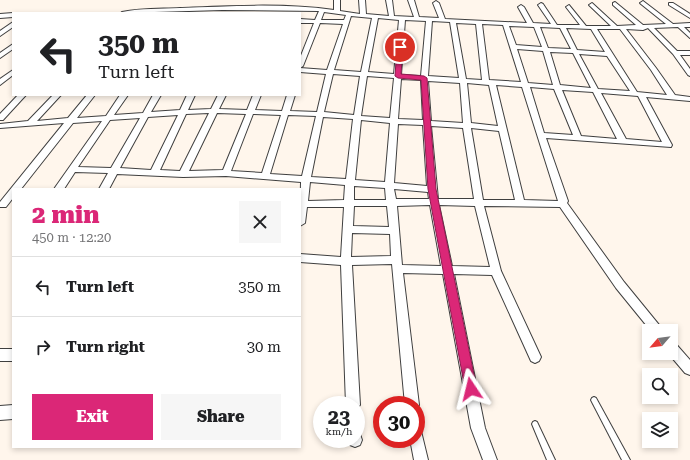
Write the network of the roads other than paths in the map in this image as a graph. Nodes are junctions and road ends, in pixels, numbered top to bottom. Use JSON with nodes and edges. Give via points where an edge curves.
{"nodes":[{"id":1,"x":267,"y":0,"type":"edge"},
{"id":2,"x":337,"y":0,"type":"edge"},
{"id":3,"x":362,"y":0,"type":"edge"},
{"id":4,"x":389,"y":0,"type":"edge"},
{"id":5,"x":411,"y":0,"type":"edge"},
{"id":6,"x":642,"y":3,"type":"dead end"},
{"id":7,"x":436,"y":4,"type":"dead end"},
{"id":8,"x":615,"y":4,"type":"dead end"},
{"id":9,"x":671,"y":4,"type":"dead end"},
{"id":10,"x":541,"y":5,"type":"dead end"},
{"id":11,"x":592,"y":5,"type":"dead end"},
{"id":12,"x":522,"y":7,"type":"dead end"},
{"id":13,"x":569,"y":7,"type":"dead end"},
{"id":14,"x":262,"y":8,"type":"junction"},
{"id":15,"x":304,"y":9,"type":"junction"},
{"id":16,"x":322,"y":10,"type":"junction"},
{"id":17,"x":286,"y":11,"type":"edge"},
{"id":18,"x":152,"y":12,"type":"edge"},
{"id":19,"x":337,"y":12,"type":"junction"},
{"id":20,"x":349,"y":14,"type":"junction"},
{"id":21,"x":12,"y":15,"type":"edge"},
{"id":22,"x":0,"y":16,"type":"edge"},
{"id":23,"x":363,"y":16,"type":"junction"},
{"id":24,"x":690,"y":16,"type":"edge"},
{"id":25,"x":301,"y":17,"type":"edge"},
{"id":26,"x":375,"y":17,"type":"junction"},
{"id":27,"x":397,"y":18,"type":"junction"},
{"id":28,"x":417,"y":19,"type":"junction"},
{"id":29,"x":301,"y":20,"type":"edge"},
{"id":30,"x":429,"y":20,"type":"junction"},
{"id":31,"x":443,"y":20,"type":"junction"},
{"id":32,"x":317,"y":21,"type":"junction"},
{"id":33,"x":453,"y":21,"type":"junction"},
{"id":34,"x":345,"y":22,"type":"junction"},
{"id":35,"x":479,"y":22,"type":"junction"},
{"id":36,"x":506,"y":24,"type":"junction"},
{"id":37,"x":690,"y":25,"type":"edge"},
{"id":38,"x":12,"y":26,"type":"edge"},
{"id":39,"x":534,"y":26,"type":"junction"},
{"id":40,"x":672,"y":26,"type":"junction"},
{"id":41,"x":680,"y":26,"type":"junction"},
{"id":42,"x":559,"y":27,"type":"junction"},
{"id":43,"x":589,"y":28,"type":"junction"},
{"id":44,"x":619,"y":28,"type":"junction"},
{"id":45,"x":646,"y":28,"type":"junction"},
{"id":46,"x":0,"y":34,"type":"edge"},
{"id":47,"x":690,"y":36,"type":"edge"},
{"id":48,"x":12,"y":47,"type":"edge"},
{"id":49,"x":513,"y":47,"type":"junction"},
{"id":50,"x":546,"y":50,"type":"junction"},
{"id":51,"x":574,"y":51,"type":"junction"},
{"id":52,"x":676,"y":53,"type":"junction"},
{"id":53,"x":690,"y":53,"type":"edge"},
{"id":54,"x":609,"y":54,"type":"junction"},
{"id":55,"x":0,"y":56,"type":"edge"},
{"id":56,"x":301,"y":63,"type":"edge"},
{"id":57,"x":301,"y":70,"type":"edge"},
{"id":58,"x":330,"y":72,"type":"junction"},
{"id":59,"x":12,"y":73,"type":"edge"},
{"id":60,"x":364,"y":74,"type":"junction"},
{"id":61,"x":690,"y":74,"type":"edge"},
{"id":62,"x":398,"y":76,"type":"junction"},
{"id":63,"x":424,"y":78,"type":"junction"},
{"id":64,"x":463,"y":81,"type":"junction"},
{"id":65,"x":489,"y":82,"type":"junction"},
{"id":66,"x":0,"y":83,"type":"edge"},
{"id":67,"x":12,"y":83,"type":"edge"},
{"id":68,"x":524,"y":85,"type":"junction"},
{"id":69,"x":557,"y":87,"type":"junction"},
{"id":70,"x":596,"y":91,"type":"junction"},
{"id":71,"x":638,"y":94,"type":"junction"},
{"id":72,"x":21,"y":96,"type":"edge"},
{"id":73,"x":56,"y":96,"type":"edge"},
{"id":74,"x":90,"y":96,"type":"edge"},
{"id":75,"x":123,"y":96,"type":"edge"},
{"id":76,"x":156,"y":96,"type":"edge"},
{"id":77,"x":191,"y":96,"type":"edge"},
{"id":78,"x":222,"y":96,"type":"edge"},
{"id":79,"x":256,"y":96,"type":"edge"},
{"id":80,"x":291,"y":96,"type":"edge"},
{"id":81,"x":673,"y":98,"type":"junction"},
{"id":82,"x":690,"y":99,"type":"edge"},
{"id":83,"x":215,"y":111,"type":"junction"},
{"id":84,"x":183,"y":112,"type":"junction"},
{"id":85,"x":249,"y":112,"type":"junction"},
{"id":86,"x":285,"y":113,"type":"junction"},
{"id":87,"x":320,"y":114,"type":"junction"},
{"id":88,"x":146,"y":115,"type":"junction"},
{"id":89,"x":357,"y":117,"type":"junction"},
{"id":90,"x":0,"y":118,"type":"edge"},
{"id":91,"x":108,"y":118,"type":"junction"},
{"id":92,"x":70,"y":121,"type":"junction"},
{"id":93,"x":393,"y":121,"type":"junction"},
{"id":94,"x":31,"y":124,"type":"junction"},
{"id":95,"x":428,"y":124,"type":"junction"},
{"id":96,"x":467,"y":125,"type":"junction"},
{"id":97,"x":0,"y":126,"type":"edge"},
{"id":98,"x":502,"y":129,"type":"junction"},
{"id":99,"x":541,"y":135,"type":"junction"},
{"id":100,"x":578,"y":138,"type":"junction"},
{"id":101,"x":623,"y":142,"type":"junction"},
{"id":102,"x":72,"y":169,"type":"junction"},
{"id":103,"x":115,"y":171,"type":"junction"},
{"id":104,"x":154,"y":172,"type":"junction"},
{"id":105,"x":226,"y":173,"type":"junction"},
{"id":106,"x":183,"y":174,"type":"junction"},
{"id":107,"x":265,"y":176,"type":"junction"},
{"id":108,"x":306,"y":178,"type":"junction"},
{"id":109,"x":350,"y":182,"type":"junction"},
{"id":110,"x":389,"y":185,"type":"junction"},
{"id":111,"x":17,"y":188,"type":"edge"},
{"id":112,"x":60,"y":188,"type":"edge"},
{"id":113,"x":105,"y":188,"type":"edge"},
{"id":114,"x":432,"y":189,"type":"junction"},
{"id":115,"x":12,"y":193,"type":"edge"},
{"id":116,"x":434,"y":202,"type":"junction"},
{"id":117,"x":479,"y":203,"type":"junction"},
{"id":118,"x":520,"y":203,"type":"junction"},
{"id":119,"x":562,"y":203,"type":"junction"},
{"id":120,"x":12,"y":204,"type":"edge"},
{"id":121,"x":303,"y":204,"type":"junction"},
{"id":122,"x":349,"y":204,"type":"junction"},
{"id":123,"x":392,"y":204,"type":"junction"},
{"id":124,"x":1,"y":205,"type":"edge"},
{"id":125,"x":301,"y":217,"type":"edge"},
{"id":126,"x":347,"y":229,"type":"junction"},
{"id":127,"x":395,"y":231,"type":"junction"},
{"id":128,"x":301,"y":258,"type":"edge"},
{"id":129,"x":346,"y":261,"type":"junction"},
{"id":130,"x":397,"y":264,"type":"junction"},
{"id":131,"x":448,"y":271,"type":"junction"},
{"id":132,"x":496,"y":271,"type":"junction"},
{"id":133,"x":652,"y":324,"type":"edge"},
{"id":134,"x":0,"y":355,"type":"edge"},
{"id":135,"x":12,"y":355,"type":"edge"},
{"id":136,"x":678,"y":355,"type":"edge"},
{"id":137,"x":535,"y":357,"type":"dead end"},
{"id":138,"x":690,"y":369,"type":"edge"},
{"id":139,"x":353,"y":396,"type":"edge"},
{"id":140,"x":411,"y":396,"type":"edge"},
{"id":141,"x":594,"y":400,"type":"dead end"},
{"id":142,"x":12,"y":412,"type":"edge"},
{"id":143,"x":0,"y":413,"type":"edge"},
{"id":144,"x":535,"y":424,"type":"dead end"},
{"id":145,"x":418,"y":448,"type":"edge"},
{"id":146,"x":421,"y":460,"type":"edge"},
{"id":147,"x":490,"y":460,"type":"edge"},
{"id":148,"x":551,"y":460,"type":"edge"},
{"id":149,"x":626,"y":460,"type":"edge"}],
"edges":[{"from":1,"to":14,"type":"street"},
{"from":2,"to":19,"type":"street"},
{"from":3,"to":23,"type":"street"},
{"from":4,"to":27,"type":"street"},
{"from":5,"to":28,"type":"street"},
{"from":6,"to":40,"type":"street"},
{"from":7,"to":31,"type":"street"},
{"from":8,"to":45,"type":"street"},
{"from":9,"to":24,"type":"street"},
{"from":10,"to":42,"type":"street"},
{"from":11,"to":44,"type":"street"},
{"from":12,"to":39,"type":"street"},
{"from":13,"to":43,"type":"street"},
{"from":14,"to":17,"type":"street"},
{"from":14,"to":18,"type":"street"},
{"from":15,"to":16,"type":"street"},
{"from":15,"to":17,"type":"street"},
{"from":15,"to":25,"type":"street"},
{"from":16,"to":19,"type":"street"},
{"from":16,"to":32,"type":"street"},
{"from":19,"to":20,"type":"street"},
{"from":20,"to":23,"type":"street"},
{"from":20,"to":34,"type":"street"},
{"from":21,"to":22,"type":"street"},
{"from":23,"to":26,"type":"street"},
{"from":26,"to":27,"type":"street"},
{"from":26,"to":60,"type":"street"},
{"from":27,"to":28,"type":"street"},
{"from":27,"to":62,"type":"street"},
{"from":28,"to":30,"type":"street"},
{"from":29,"to":32,"type":"street"},
{"from":30,"to":31,"type":"street"},
{"from":30,"to":63,"type":"street"},
{"from":31,"to":33,"type":"street"},
{"from":32,"to":34,"type":"street"},
{"from":32,"to":56,"type":"street"},
{"from":33,"to":35,"type":"street"},
{"from":33,"to":64,"type":"street"},
{"from":34,"to":58,"type":"street"},
{"from":35,"to":36,"type":"street"},
{"from":35,"to":65,"type":"street"},
{"from":36,"to":39,"type":"street"},
{"from":36,"to":49,"type":"street"},
{"from":37,"to":41,"type":"street"},
{"from":38,"to":46,"type":"street"},
{"from":39,"to":42,"type":"street"},
{"from":39,"to":50,"type":"street"},
{"from":40,"to":41,"type":"street"},
{"from":40,"to":45,"type":"street"},
{"from":41,"to":47,"type":"street"},
{"from":42,"to":43,"type":"street"},
{"from":42,"to":51,"type":"street"},
{"from":43,"to":44,"type":"street"},
{"from":43,"to":54,"type":"street"},
{"from":44,"to":45,"type":"street"},
{"from":44,"to":81,"type":"street","via":[[654,69]]},
{"from":45,"to":52,"type":"street"},
{"from":48,"to":55,"type":"street"},
{"from":49,"to":50,"type":"street"},
{"from":49,"to":68,"type":"street"},
{"from":50,"to":51,"type":"street"},
{"from":50,"to":69,"type":"street"},
{"from":51,"to":54,"type":"street"},
{"from":51,"to":70,"type":"street"},
{"from":52,"to":53,"type":"street"},
{"from":52,"to":61,"type":"street"},
{"from":54,"to":71,"type":"street"},
{"from":57,"to":58,"type":"street"},
{"from":58,"to":60,"type":"street"},
{"from":58,"to":87,"type":"street"},
{"from":59,"to":66,"type":"street"},
{"from":60,"to":62,"type":"street"},
{"from":60,"to":89,"type":"street"},
{"from":62,"to":63,"type":"street"},
{"from":62,"to":93,"type":"street"},
{"from":63,"to":64,"type":"street"},
{"from":63,"to":95,"type":"street"},
{"from":64,"to":65,"type":"street"},
{"from":64,"to":96,"type":"street"},
{"from":65,"to":68,"type":"street"},
{"from":65,"to":98,"type":"street"},
{"from":66,"to":67,"type":"street"},
{"from":68,"to":69,"type":"street"},
{"from":68,"to":99,"type":"street"},
{"from":69,"to":70,"type":"street"},
{"from":69,"to":100,"type":"street"},
{"from":70,"to":71,"type":"street"},
{"from":70,"to":101,"type":"street"},
{"from":71,"to":81,"type":"street"},
{"from":71,"to":101,"type":"street","via":[[668,145]]},
{"from":72,"to":90,"type":"street"},
{"from":73,"to":94,"type":"street"},
{"from":74,"to":92,"type":"street"},
{"from":75,"to":91,"type":"street"},
{"from":76,"to":88,"type":"street"},
{"from":77,"to":84,"type":"street"},
{"from":78,"to":83,"type":"street"},
{"from":79,"to":85,"type":"street"},
{"from":80,"to":86,"type":"street"},
{"from":81,"to":82,"type":"street"},
{"from":83,"to":84,"type":"street"},
{"from":83,"to":85,"type":"street"},
{"from":83,"to":106,"type":"street"},
{"from":84,"to":88,"type":"street"},
{"from":84,"to":104,"type":"street"},
{"from":85,"to":86,"type":"street"},
{"from":85,"to":105,"type":"street"},
{"from":86,"to":87,"type":"street"},
{"from":86,"to":107,"type":"street"},
{"from":87,"to":89,"type":"street"},
{"from":87,"to":108,"type":"street"},
{"from":88,"to":91,"type":"street"},
{"from":88,"to":103,"type":"street"},
{"from":89,"to":93,"type":"street"},
{"from":89,"to":109,"type":"street"},
{"from":91,"to":92,"type":"street"},
{"from":91,"to":102,"type":"street"},
{"from":92,"to":94,"type":"street"},
{"from":92,"to":111,"type":"street"},
{"from":93,"to":95,"type":"street"},
{"from":93,"to":110,"type":"street"},
{"from":94,"to":97,"type":"street"},
{"from":95,"to":96,"type":"street"},
{"from":95,"to":114,"type":"street"},
{"from":96,"to":98,"type":"street"},
{"from":96,"to":117,"type":"street"},
{"from":98,"to":118,"type":"street"},
{"from":99,"to":100,"type":"street"},
{"from":99,"to":119,"type":"street"},
{"from":100,"to":101,"type":"street"},
{"from":102,"to":103,"type":"street"},
{"from":102,"to":112,"type":"street"},
{"from":103,"to":104,"type":"street"},
{"from":103,"to":113,"type":"street"},
{"from":104,"to":106,"type":"street"},
{"from":105,"to":106,"type":"street"},
{"from":105,"to":107,"type":"street"},
{"from":107,"to":108,"type":"street"},
{"from":108,"to":109,"type":"street"},
{"from":108,"to":121,"type":"street"},
{"from":109,"to":110,"type":"street"},
{"from":109,"to":122,"type":"street"},
{"from":110,"to":114,"type":"street"},
{"from":110,"to":123,"type":"street"},
{"from":114,"to":116,"type":"street"},
{"from":115,"to":124,"type":"street"},
{"from":116,"to":117,"type":"street"},
{"from":116,"to":123,"type":"street"},
{"from":116,"to":131,"type":"street"},
{"from":117,"to":118,"type":"street"},
{"from":117,"to":132,"type":"street"},
{"from":118,"to":119,"type":"street"},
{"from":119,"to":133,"type":"street","via":[[620,285]]},
{"from":120,"to":124,"type":"street"},
{"from":121,"to":122,"type":"street"},
{"from":121,"to":125,"type":"street"},
{"from":122,"to":123,"type":"street"},
{"from":122,"to":126,"type":"street"},
{"from":123,"to":127,"type":"street"},
{"from":126,"to":127,"type":"street"},
{"from":126,"to":129,"type":"street"},
{"from":127,"to":130,"type":"street"},
{"from":128,"to":129,"type":"street"},
{"from":129,"to":130,"type":"street"},
{"from":129,"to":139,"type":"street"},
{"from":130,"to":131,"type":"street"},
{"from":130,"to":140,"type":"street"},
{"from":131,"to":132,"type":"street"},
{"from":131,"to":147,"type":"street","via":[[478,428]]},
{"from":132,"to":137,"type":"street"},
{"from":134,"to":135,"type":"street"},
{"from":136,"to":138,"type":"street"},
{"from":141,"to":149,"type":"lane"},
{"from":142,"to":143,"type":"street"},
{"from":144,"to":148,"type":"lane"},
{"from":145,"to":146,"type":"street"}]}
